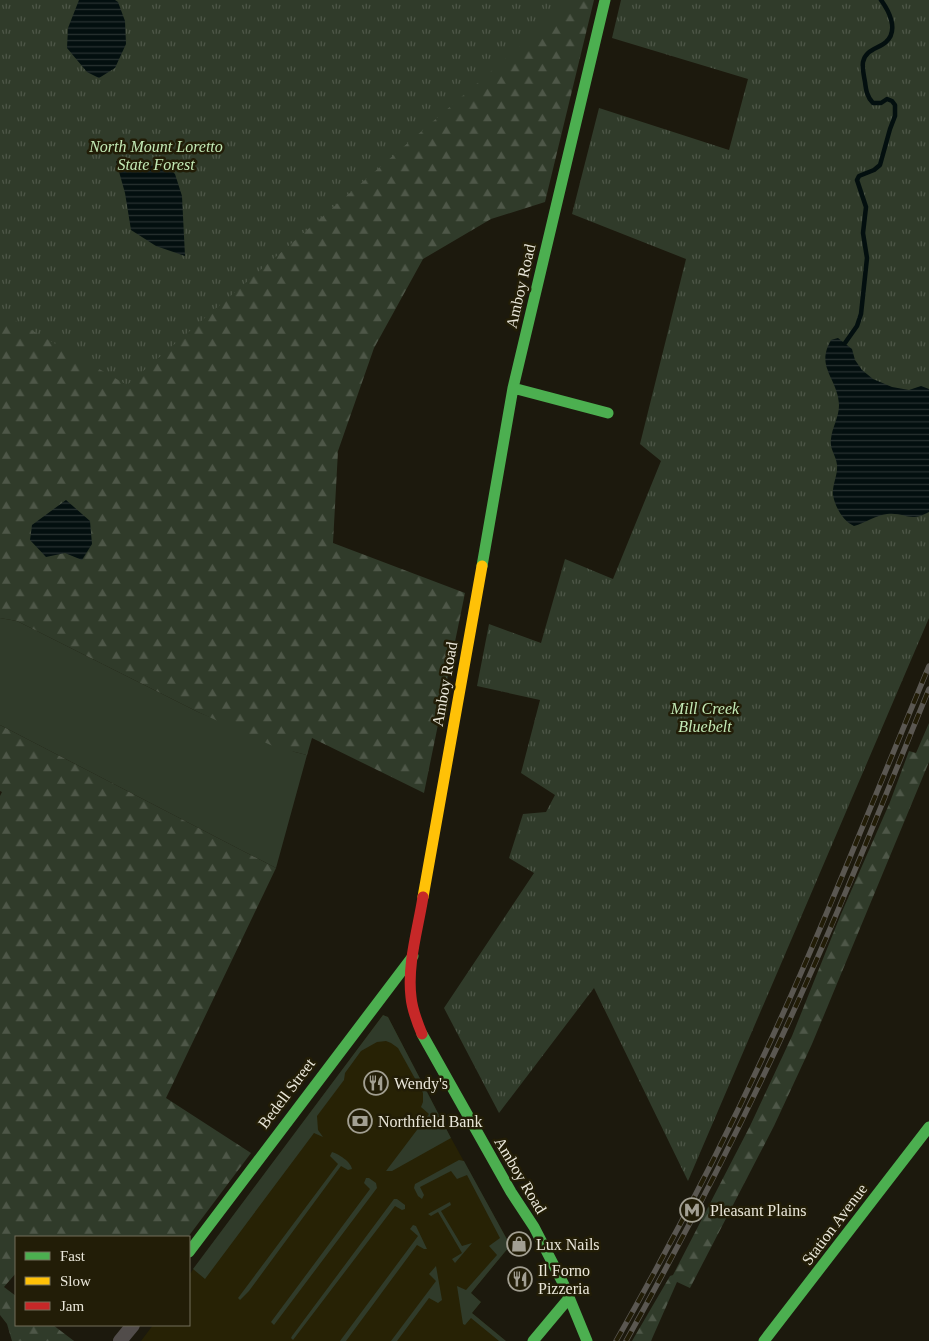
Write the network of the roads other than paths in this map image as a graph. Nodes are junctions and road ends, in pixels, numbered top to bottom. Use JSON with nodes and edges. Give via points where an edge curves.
{"nodes":[{"id":1,"x":605,"y":0,"type":"edge"},
{"id":2,"x":513,"y":388,"type":"junction"},
{"id":3,"x":608,"y":413,"type":"dead end"},
{"id":4,"x":412,"y":956,"type":"junction"},
{"id":5,"x":929,"y":1127,"type":"edge"},
{"id":6,"x":190,"y":1251,"type":"edge"},
{"id":7,"x":569,"y":1298,"type":"junction"},
{"id":8,"x":132,"y":1326,"type":"edge"},
{"id":9,"x":120,"y":1341,"type":"edge"},
{"id":10,"x":533,"y":1341,"type":"edge"},
{"id":11,"x":587,"y":1341,"type":"edge"},
{"id":12,"x":764,"y":1341,"type":"edge"}],
"edges":[{"from":1,"to":2,"type":"main road","name":"Amboy Road"},
{"from":2,"to":3,"type":"main road"},
{"from":2,"to":4,"type":"main road","name":"Amboy Road"},
{"from":4,"to":6,"type":"main road","name":"Bedell Street"},
{"from":4,"to":7,"type":"main road","name":"Amboy Road","via":[[409,995],[423,1036],[534,1227]]},
{"from":5,"to":12,"type":"main road","name":"Station Avenue"},
{"from":7,"to":10,"type":"main road"},
{"from":7,"to":11,"type":"main road","name":"Amboy Road"},
{"from":8,"to":9,"type":"street"}]}
